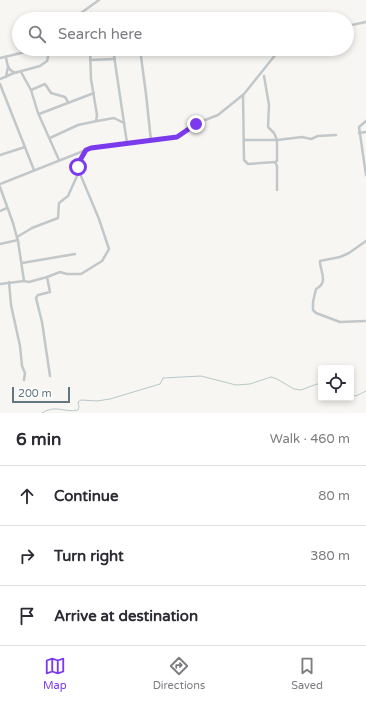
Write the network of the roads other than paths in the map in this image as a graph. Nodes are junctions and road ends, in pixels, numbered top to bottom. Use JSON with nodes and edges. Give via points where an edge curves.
{"nodes":[{"id":1,"x":99,"y":0,"type":"edge"},
{"id":2,"x":82,"y":12,"type":"edge"},
{"id":3,"x":366,"y":22,"type":"edge"},
{"id":4,"x":354,"y":25,"type":"edge"},
{"id":5,"x":12,"y":56,"type":"edge"},
{"id":6,"x":48,"y":56,"type":"edge"},
{"id":7,"x":90,"y":56,"type":"edge"},
{"id":8,"x":114,"y":56,"type":"edge"},
{"id":9,"x":141,"y":56,"type":"edge"},
{"id":10,"x":275,"y":56,"type":"edge"},
{"id":11,"x":6,"y":57,"type":"junction"},
{"id":12,"x":0,"y":58,"type":"edge"},
{"id":13,"x":115,"y":59,"type":"junction"},
{"id":14,"x":90,"y":60,"type":"junction"},
{"id":15,"x":8,"y":66,"type":"junction"},
{"id":16,"x":21,"y":72,"type":"junction"},
{"id":17,"x":16,"y":73,"type":"junction"},
{"id":18,"x":264,"y":76,"type":"dead end"},
{"id":19,"x":6,"y":77,"type":"junction"},
{"id":20,"x":0,"y":79,"type":"edge"},
{"id":21,"x":0,"y":84,"type":"edge"},
{"id":22,"x":31,"y":90,"type":"junction"},
{"id":23,"x":94,"y":94,"type":"junction"},
{"id":24,"x":242,"y":95,"type":"junction"},
{"id":25,"x":68,"y":102,"type":"junction"},
{"id":26,"x":39,"y":114,"type":"junction"},
{"id":27,"x":96,"y":121,"type":"junction"},
{"id":28,"x":366,"y":121,"type":"edge"},
{"id":29,"x":124,"y":123,"type":"junction"},
{"id":30,"x":366,"y":132,"type":"edge"},
{"id":31,"x":359,"y":133,"type":"junction"},
{"id":32,"x":336,"y":135,"type":"dead end"},
{"id":33,"x":50,"y":138,"type":"junction"},
{"id":34,"x":151,"y":140,"type":"junction"},
{"id":35,"x":244,"y":140,"type":"junction"},
{"id":36,"x":277,"y":140,"type":"junction"},
{"id":37,"x":127,"y":143,"type":"junction"},
{"id":38,"x":25,"y":146,"type":"junction"},
{"id":39,"x":86,"y":150,"type":"junction"},
{"id":40,"x":0,"y":155,"type":"edge"},
{"id":41,"x":59,"y":160,"type":"junction"},
{"id":42,"x":275,"y":162,"type":"junction"},
{"id":43,"x":365,"y":163,"type":"edge"},
{"id":44,"x":78,"y":169,"type":"junction"},
{"id":45,"x":34,"y":170,"type":"junction"},
{"id":46,"x":366,"y":175,"type":"edge"},
{"id":47,"x":0,"y":184,"type":"edge"},
{"id":48,"x":0,"y":187,"type":"edge"},
{"id":49,"x":278,"y":190,"type":"dead end"},
{"id":50,"x":7,"y":208,"type":"junction"},
{"id":51,"x":0,"y":211,"type":"edge"},
{"id":52,"x":17,"y":239,"type":"junction"},
{"id":53,"x":366,"y":241,"type":"edge"},
{"id":54,"x":0,"y":244,"type":"edge"},
{"id":55,"x":75,"y":254,"type":"dead end"},
{"id":56,"x":22,"y":263,"type":"junction"},
{"id":57,"x":47,"y":277,"type":"junction"},
{"id":58,"x":24,"y":281,"type":"junction"},
{"id":59,"x":9,"y":282,"type":"junction"},
{"id":60,"x":0,"y":284,"type":"edge"},
{"id":61,"x":365,"y":321,"type":"dead end"},
{"id":62,"x":50,"y":376,"type":"dead end"},
{"id":63,"x":24,"y":380,"type":"dead end"}],
"edges":[{"from":1,"to":2,"type":"street"},
{"from":3,"to":4,"type":"street"},
{"from":5,"to":11,"type":"street"},
{"from":6,"to":16,"type":"street","via":[[42,65]]},
{"from":7,"to":14,"type":"street"},
{"from":8,"to":13,"type":"street"},
{"from":9,"to":34,"type":"street"},
{"from":10,"to":24,"type":"street"},
{"from":11,"to":12,"type":"street"},
{"from":11,"to":15,"type":"street"},
{"from":13,"to":14,"type":"street"},
{"from":13,"to":29,"type":"street"},
{"from":14,"to":23,"type":"street"},
{"from":15,"to":17,"type":"street"},
{"from":15,"to":19,"type":"street"},
{"from":16,"to":17,"type":"street"},
{"from":16,"to":22,"type":"street"},
{"from":17,"to":19,"type":"street"},
{"from":18,"to":36,"type":"street","via":[[269,105],[268,127]]},
{"from":19,"to":20,"type":"street"},
{"from":21,"to":38,"type":"street"},
{"from":22,"to":25,"type":"street","via":[[46,84],[51,93],[64,96]]},
{"from":22,"to":26,"type":"street"},
{"from":23,"to":25,"type":"street"},
{"from":23,"to":27,"type":"street"},
{"from":24,"to":34,"type":"street","via":[[218,115],[196,124],[177,137]]},
{"from":24,"to":35,"type":"street"},
{"from":25,"to":26,"type":"street"},
{"from":26,"to":33,"type":"street"},
{"from":27,"to":29,"type":"street","via":[[114,118]]},
{"from":27,"to":33,"type":"street","via":[[78,125]]},
{"from":28,"to":31,"type":"street","via":[[359,127]]},
{"from":29,"to":37,"type":"street"},
{"from":30,"to":31,"type":"street"},
{"from":31,"to":43,"type":"street"},
{"from":32,"to":36,"type":"street"},
{"from":33,"to":41,"type":"street"},
{"from":34,"to":37,"type":"street"},
{"from":35,"to":36,"type":"street"},
{"from":35,"to":42,"type":"street","via":[[244,160],[248,164]]},
{"from":36,"to":42,"type":"street"},
{"from":37,"to":39,"type":"street"},
{"from":38,"to":40,"type":"street"},
{"from":38,"to":45,"type":"street"},
{"from":39,"to":41,"type":"street"},
{"from":39,"to":44,"type":"street"},
{"from":41,"to":45,"type":"street"},
{"from":42,"to":49,"type":"street"},
{"from":43,"to":46,"type":"street"},
{"from":44,"to":52,"type":"street","via":[[68,196],[59,203],[58,218],[32,228]]},
{"from":44,"to":57,"type":"street","via":[[109,250],[102,261],[81,274],[60,272]]},
{"from":45,"to":47,"type":"street"},
{"from":48,"to":50,"type":"street"},
{"from":50,"to":51,"type":"street"},
{"from":50,"to":52,"type":"street"},
{"from":52,"to":54,"type":"street"},
{"from":52,"to":56,"type":"street"},
{"from":53,"to":61,"type":"street","via":[[340,257],[320,261],[323,282],[321,287],[316,289],[313,302],[313,310],[316,313],[335,321]]},
{"from":55,"to":56,"type":"street"},
{"from":56,"to":58,"type":"street"},
{"from":57,"to":58,"type":"street"},
{"from":57,"to":62,"type":"street","via":[[50,292],[36,298]]},
{"from":58,"to":59,"type":"street"},
{"from":59,"to":60,"type":"street"},
{"from":59,"to":63,"type":"street","via":[[11,305],[25,373]]}]}
